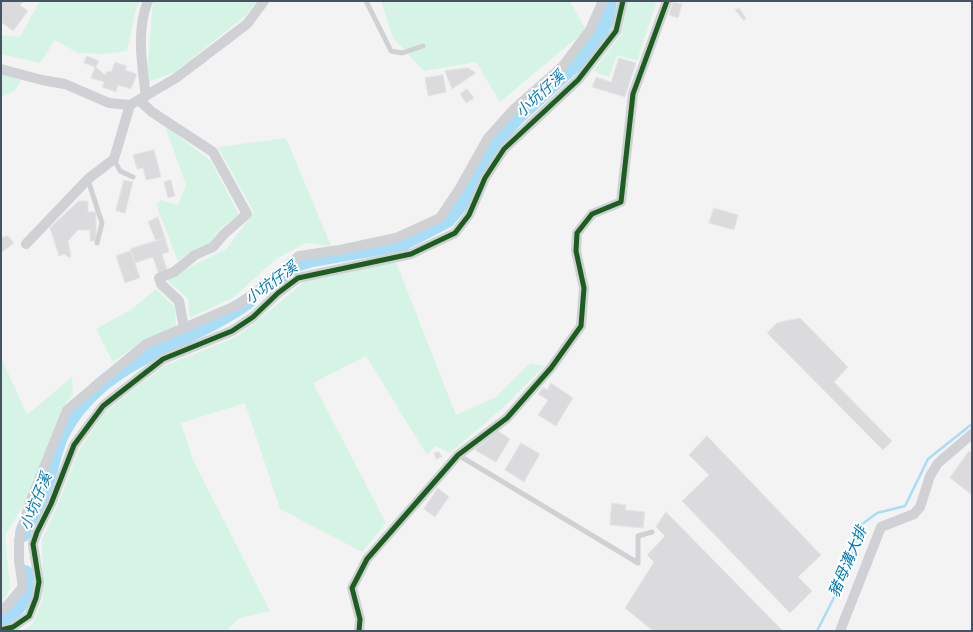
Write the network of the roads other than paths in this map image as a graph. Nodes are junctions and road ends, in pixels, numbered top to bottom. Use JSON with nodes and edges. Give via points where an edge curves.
{"nodes":[{"id":1,"x":148,"y":1,"type":"edge"},
{"id":2,"x":264,"y":1,"type":"edge"},
{"id":3,"x":366,"y":1,"type":"edge"},
{"id":4,"x":603,"y":1,"type":"edge"},
{"id":5,"x":623,"y":1,"type":"edge"},
{"id":6,"x":667,"y":1,"type":"edge"},
{"id":7,"x":423,"y":46,"type":"dead end"},
{"id":8,"x":1,"y":69,"type":"edge"},
{"id":9,"x":138,"y":100,"type":"junction"},
{"id":10,"x":114,"y":159,"type":"junction"},
{"id":11,"x":133,"y":177,"type":"dead end"},
{"id":12,"x":88,"y":179,"type":"junction"},
{"id":13,"x":97,"y":243,"type":"dead end"},
{"id":14,"x":26,"y":244,"type":"dead end"},
{"id":15,"x":184,"y":328,"type":"junction"},
{"id":16,"x":972,"y":434,"type":"edge"},
{"id":17,"x":458,"y":455,"type":"junction"},
{"id":18,"x":652,"y":532,"type":"dead end"},
{"id":19,"x":1,"y":609,"type":"edge"},
{"id":20,"x":1,"y":630,"type":"edge"},
{"id":21,"x":359,"y":631,"type":"edge"},
{"id":22,"x":840,"y":631,"type":"edge"}],
"edges":[{"from":1,"to":9,"type":"street","via":[[140,53]]},
{"from":2,"to":9,"type":"street","via":[[247,24],[176,78]]},
{"from":3,"to":7,"type":"lane","via":[[391,51],[402,53]]},
{"from":4,"to":15,"type":"street","via":[[590,30],[563,66],[514,109],[488,138],[440,218],[396,238],[299,256],[240,304]]},
{"from":5,"to":20,"type":"street","via":[[616,31],[578,80],[504,150],[485,178],[469,215],[455,233],[411,254],[298,278],[253,317],[232,331],[163,359],[103,406],[74,445],[37,532],[33,544],[39,582],[29,616],[13,627]]},
{"from":6,"to":17,"type":"street","via":[[633,94],[621,202],[592,214],[577,233],[576,251],[584,288],[582,326],[551,368],[507,418]]},
{"from":8,"to":9,"type":"street","via":[[65,84],[109,103]]},
{"from":9,"to":10,"type":"street"},
{"from":9,"to":15,"type":"street","via":[[213,152],[247,214],[213,247],[195,255],[174,272],[159,278],[161,284],[179,301]]},
{"from":10,"to":11,"type":"lane","via":[[120,171]]},
{"from":10,"to":12,"type":"street"},
{"from":12,"to":13,"type":"lane","via":[[102,223]]},
{"from":12,"to":14,"type":"street"},
{"from":15,"to":19,"type":"street","via":[[146,344],[67,410],[29,505],[19,540],[23,587],[6,607]]},
{"from":16,"to":22,"type":"street","via":[[938,463],[930,476],[920,507],[914,514],[881,527]]},
{"from":17,"to":18,"type":"lane","via":[[638,563],[638,536]]},
{"from":17,"to":21,"type":"street","via":[[367,559],[352,588],[360,619]]}]}
